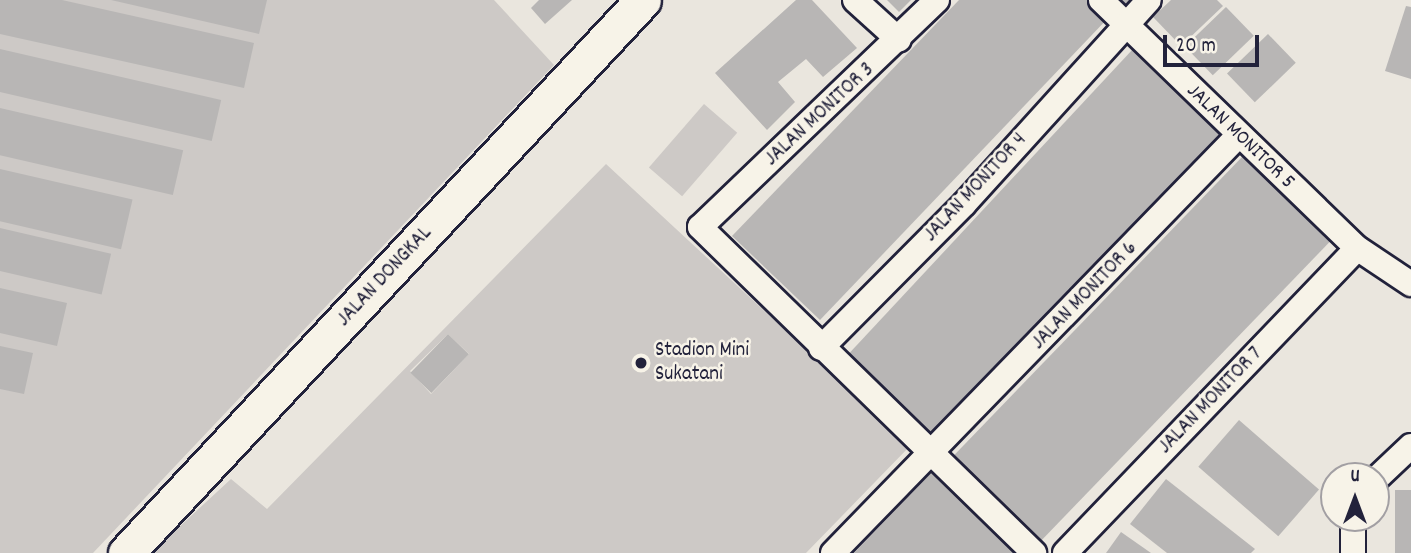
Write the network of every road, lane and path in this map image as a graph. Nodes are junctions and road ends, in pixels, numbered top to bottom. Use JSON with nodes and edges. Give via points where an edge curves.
{"nodes":[{"id":1,"x":643,"y":0,"type":"edge"},
{"id":2,"x":855,"y":0,"type":"edge"},
{"id":3,"x":937,"y":0,"type":"edge"},
{"id":4,"x":1101,"y":0,"type":"edge"},
{"id":5,"x":1149,"y":0,"type":"edge"},
{"id":6,"x":1126,"y":24,"type":"junction"},
{"id":7,"x":899,"y":40,"type":"junction"},
{"id":8,"x":1237,"y":137,"type":"junction"},
{"id":9,"x":1357,"y":248,"type":"junction"},
{"id":10,"x":1411,"y":284,"type":"edge"},
{"id":11,"x":821,"y":348,"type":"junction"},
{"id":12,"x":1411,"y":446,"type":"edge"},
{"id":13,"x":932,"y":456,"type":"junction"},
{"id":14,"x":1390,"y":466,"type":"edge"},
{"id":15,"x":1353,"y":532,"type":"edge"},
{"id":16,"x":126,"y":553,"type":"edge"},
{"id":17,"x":833,"y":553,"type":"edge"},
{"id":18,"x":1034,"y":553,"type":"edge"},
{"id":19,"x":1065,"y":553,"type":"edge"},
{"id":20,"x":1353,"y":553,"type":"edge"}],
"edges":[{"from":1,"to":16,"type":"street","name":"JALAN DONGKAL"},
{"from":2,"to":7,"type":"street"},
{"from":3,"to":7,"type":"street","name":"JALAN MONITOR 3"},
{"from":4,"to":6,"type":"street","name":"JALAN MONITOR 5"},
{"from":5,"to":6,"type":"street","name":"JALAN MONITOR 4"},
{"from":6,"to":8,"type":"street","name":"JALAN MONITOR 5"},
{"from":6,"to":11,"type":"street","name":"JALAN MONITOR 4","via":[[964,204]]},
{"from":7,"to":11,"type":"street","name":"JALAN MONITOR 3","via":[[700,227]]},
{"from":8,"to":9,"type":"street","name":"JALAN MONITOR 5"},
{"from":8,"to":13,"type":"street","name":"JALAN MONITOR 6"},
{"from":9,"to":10,"type":"street","name":"JALAN MONITOR 5"},
{"from":9,"to":19,"type":"street","name":"JALAN MONITOR 7"},
{"from":11,"to":13,"type":"street"},
{"from":12,"to":14,"type":"street"},
{"from":13,"to":17,"type":"street"},
{"from":13,"to":18,"type":"street"},
{"from":15,"to":20,"type":"street"}]}
